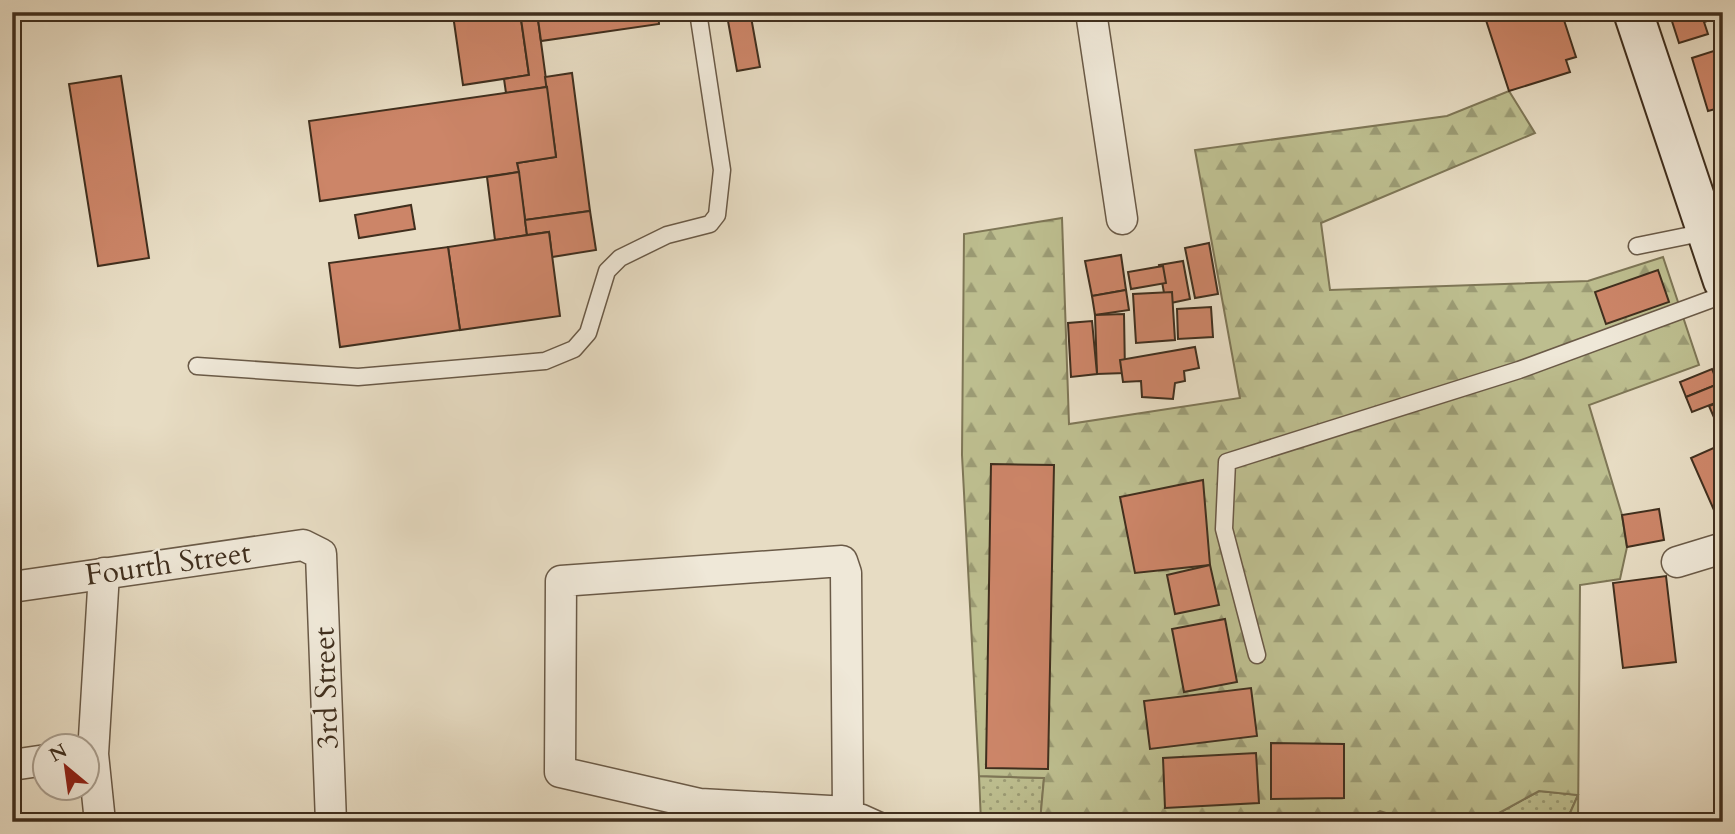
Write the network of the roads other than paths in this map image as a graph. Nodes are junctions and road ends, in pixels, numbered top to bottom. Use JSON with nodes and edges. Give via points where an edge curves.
{"nodes":[{"id":1,"x":698,"y":12,"type":"edge"},
{"id":2,"x":1091,"y":12,"type":"edge"},
{"id":3,"x":1633,"y":12,"type":"edge"},
{"id":4,"x":1122,"y":219,"type":"dead end"},
{"id":5,"x":1710,"y":222,"type":"edge"},
{"id":6,"x":1637,"y":246,"type":"dead end"},
{"id":7,"x":1723,"y":281,"type":"edge"},
{"id":8,"x":1723,"y":295,"type":"edge"},
{"id":9,"x":197,"y":366,"type":"dead end"},
{"id":10,"x":1723,"y":548,"type":"edge"},
{"id":11,"x":321,"y":554,"type":"joint"},
{"id":12,"x":1677,"y":562,"type":"dead end"},
{"id":13,"x":104,"y":573,"type":"junction"},
{"id":14,"x":12,"y":587,"type":"edge"},
{"id":15,"x":1257,"y":655,"type":"dead end"},
{"id":16,"x":92,"y":732,"type":"edge"},
{"id":17,"x":32,"y":762,"type":"edge"},
{"id":18,"x":12,"y":765,"type":"edge"},
{"id":19,"x":97,"y":802,"type":"edge"},
{"id":20,"x":848,"y":812,"type":"junction"},
{"id":21,"x":720,"y":814,"type":"edge"},
{"id":22,"x":100,"y":822,"type":"edge"},
{"id":23,"x":331,"y":822,"type":"edge"},
{"id":24,"x":883,"y":822,"type":"edge"}],
"edges":[{"from":1,"to":9,"type":"lane","via":[[722,170],[718,215],[710,224],[667,236],[620,258],[607,271],[588,333],[574,349],[545,361],[358,377]]},
{"from":2,"to":4,"type":"street"},
{"from":3,"to":5,"type":"main road"},
{"from":5,"to":6,"type":"lane"},
{"from":5,"to":7,"type":"main road"},
{"from":8,"to":15,"type":"lane","via":[[1520,370],[1227,462],[1224,529]]},
{"from":10,"to":12,"type":"street"},
{"from":11,"to":13,"type":"street","name":"Fourth Street","via":[[303,545]]},
{"from":11,"to":23,"type":"street","name":"3rd Street"},
{"from":13,"to":14,"type":"street","name":"Fourth Street"},
{"from":13,"to":16,"type":"street"},
{"from":17,"to":18,"type":"street"},
{"from":19,"to":22,"type":"street"},
{"from":20,"to":21,"type":"street"},
{"from":20,"to":21,"type":"street","via":[[846,573],[842,561],[561,581],[560,772]]},
{"from":20,"to":24,"type":"lane"}]}
